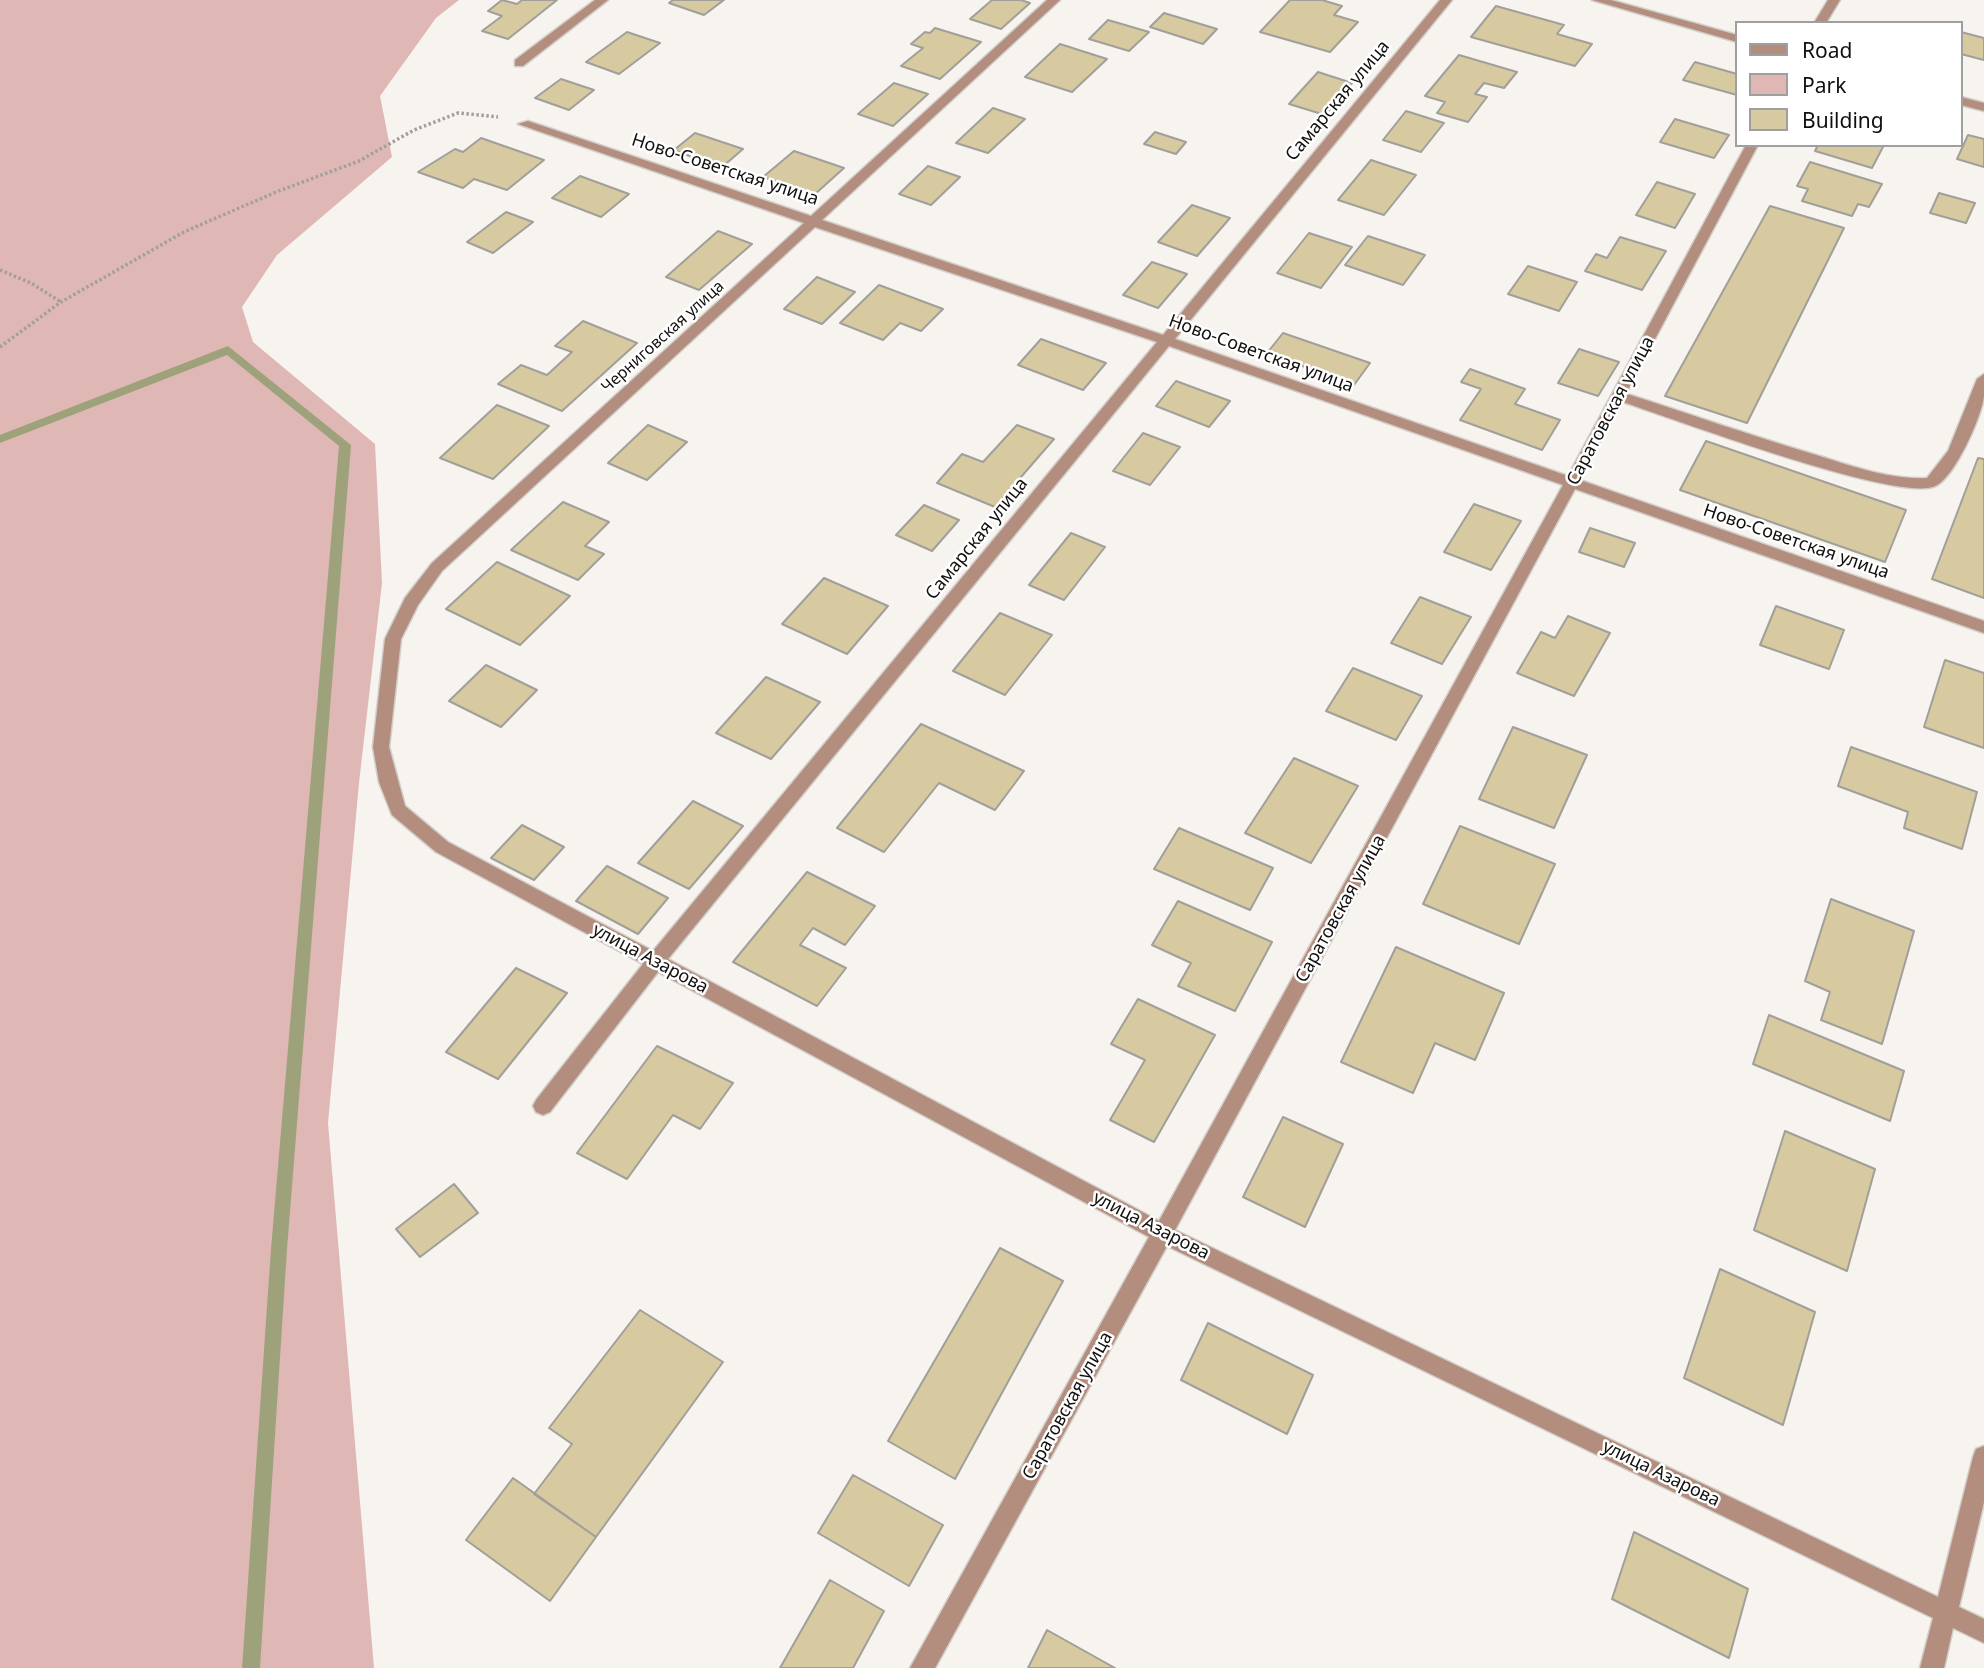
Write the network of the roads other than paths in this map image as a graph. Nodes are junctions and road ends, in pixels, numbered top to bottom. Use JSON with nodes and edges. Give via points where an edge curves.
{"nodes":[{"id":1,"x":602,"y":0,"type":"edge"},
{"id":2,"x":1054,"y":0,"type":"edge"},
{"id":3,"x":1446,"y":0,"type":"edge"},
{"id":4,"x":1598,"y":0,"type":"edge"},
{"id":5,"x":1834,"y":0,"type":"edge"},
{"id":6,"x":1821,"y":21,"type":"edge"},
{"id":7,"x":1736,"y":39,"type":"edge"},
{"id":8,"x":519,"y":63,"type":"dead end"},
{"id":9,"x":1963,"y":102,"type":"edge"},
{"id":10,"x":1984,"y":107,"type":"edge"},
{"id":11,"x":524,"y":124,"type":"dead end"},
{"id":12,"x":1751,"y":147,"type":"edge"},
{"id":13,"x":817,"y":221,"type":"junction"},
{"id":14,"x":1165,"y":340,"type":"junction"},
{"id":15,"x":1984,"y":379,"type":"edge"},
{"id":16,"x":1619,"y":396,"type":"junction"},
{"id":17,"x":1572,"y":485,"type":"junction"},
{"id":18,"x":1984,"y":627,"type":"edge"},
{"id":19,"x":381,"y":747,"type":"joint"},
{"id":20,"x":655,"y":962,"type":"junction"},
{"id":21,"x":543,"y":1106,"type":"dead end"},
{"id":22,"x":1163,"y":1234,"type":"junction"},
{"id":23,"x":1984,"y":1457,"type":"edge"},
{"id":24,"x":1946,"y":1611,"type":"junction"},
{"id":25,"x":1984,"y":1631,"type":"edge"},
{"id":26,"x":922,"y":1668,"type":"edge"},
{"id":27,"x":1932,"y":1668,"type":"edge"}],
"edges":[{"from":1,"to":8,"type":"street"},
{"from":2,"to":13,"type":"street","name":"Черниговская улица"},
{"from":3,"to":14,"type":"street","name":"Самарская улица"},
{"from":4,"to":7,"type":"street"},
{"from":5,"to":6,"type":"street"},
{"from":9,"to":10,"type":"street"},
{"from":11,"to":13,"type":"street","name":"Ново-Советская улица"},
{"from":12,"to":16,"type":"street","name":"Саратовская улица"},
{"from":13,"to":14,"type":"street","name":"Ново-Советская улица"},
{"from":13,"to":19,"type":"street","name":"Черниговская улица","via":[[437,567],[411,602],[393,639]]},
{"from":14,"to":17,"type":"street","name":"Ново-Советская улица"},
{"from":14,"to":20,"type":"street","name":"Самарская улица"},
{"from":15,"to":16,"type":"street","via":[[1947,467],[1930,484],[1917,485],[1853,471]]},
{"from":16,"to":17,"type":"street","name":"Саратовская улица"},
{"from":17,"to":18,"type":"street","name":"Ново-Советская улица"},
{"from":17,"to":22,"type":"street","name":"Саратовская улица"},
{"from":19,"to":20,"type":"street","name":"улица Азарова","via":[[398,810],[442,847]]},
{"from":20,"to":21,"type":"street","name":"Самарская улица"},
{"from":20,"to":22,"type":"street","name":"улица Азарова"},
{"from":22,"to":24,"type":"street","name":"улица Азарова"},
{"from":22,"to":26,"type":"street","name":"Саратовская улица"},
{"from":23,"to":24,"type":"street"},
{"from":24,"to":25,"type":"street","name":"улица Азарова"},
{"from":24,"to":27,"type":"street"}]}
